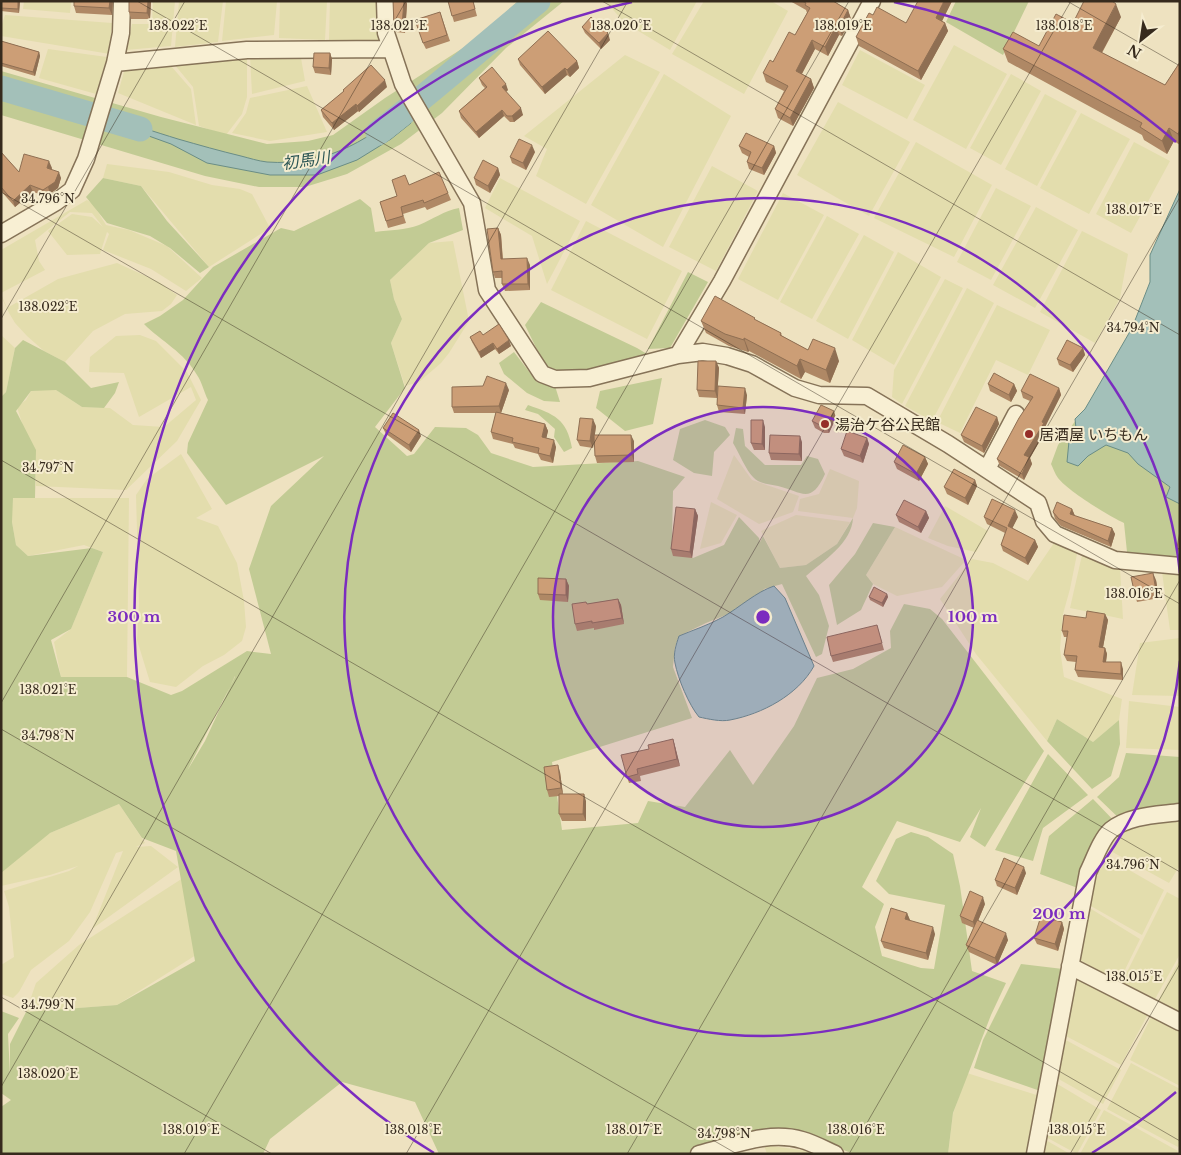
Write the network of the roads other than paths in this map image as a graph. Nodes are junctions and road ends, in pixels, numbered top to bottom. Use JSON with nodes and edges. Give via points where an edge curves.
{"nodes":[{"id":1,"x":122,"y":1,"type":"edge"},
{"id":2,"x":385,"y":1,"type":"edge"},
{"id":3,"x":872,"y":1,"type":"edge"},
{"id":4,"x":391,"y":49,"type":"junction"},
{"id":5,"x":115,"y":63,"type":"junction"},
{"id":6,"x":1,"y":234,"type":"edge"},
{"id":7,"x":678,"y":355,"type":"junction"},
{"id":8,"x":1016,"y":414,"type":"dead end"},
{"id":9,"x":987,"y":469,"type":"junction"},
{"id":10,"x":1180,"y":566,"type":"edge"},
{"id":11,"x":1180,"y":812,"type":"edge"},
{"id":12,"x":1070,"y":966,"type":"junction"},
{"id":13,"x":1180,"y":1022,"type":"edge"},
{"id":14,"x":699,"y":1154,"type":"edge"},
{"id":15,"x":835,"y":1154,"type":"edge"},
{"id":16,"x":1035,"y":1154,"type":"edge"}],
"edges":[{"from":1,"to":5,"type":"street","via":[[121,33]]},
{"from":2,"to":4,"type":"street","via":[[386,33]]},
{"from":3,"to":7,"type":"street","via":[[722,281]]},
{"from":4,"to":5,"type":"street","via":[[247,50]]},
{"from":4,"to":7,"type":"street","via":[[403,84],[472,203],[487,290],[542,374],[554,379],[589,378]]},
{"from":5,"to":6,"type":"street","via":[[86,159],[72,190]]},
{"from":7,"to":9,"type":"street","via":[[703,352],[727,356],[752,364],[795,388],[819,395],[867,396]]},
{"from":8,"to":9,"type":"street"},
{"from":9,"to":10,"type":"street","via":[[1038,503],[1044,521],[1055,534],[1115,560]]},
{"from":11,"to":12,"type":"street","via":[[1130,820],[1111,830],[1088,872]]},
{"from":12,"to":13,"type":"street"},
{"from":12,"to":16,"type":"street"},
{"from":14,"to":15,"type":"street","via":[[765,1137],[782,1137],[802,1140]]}]}
